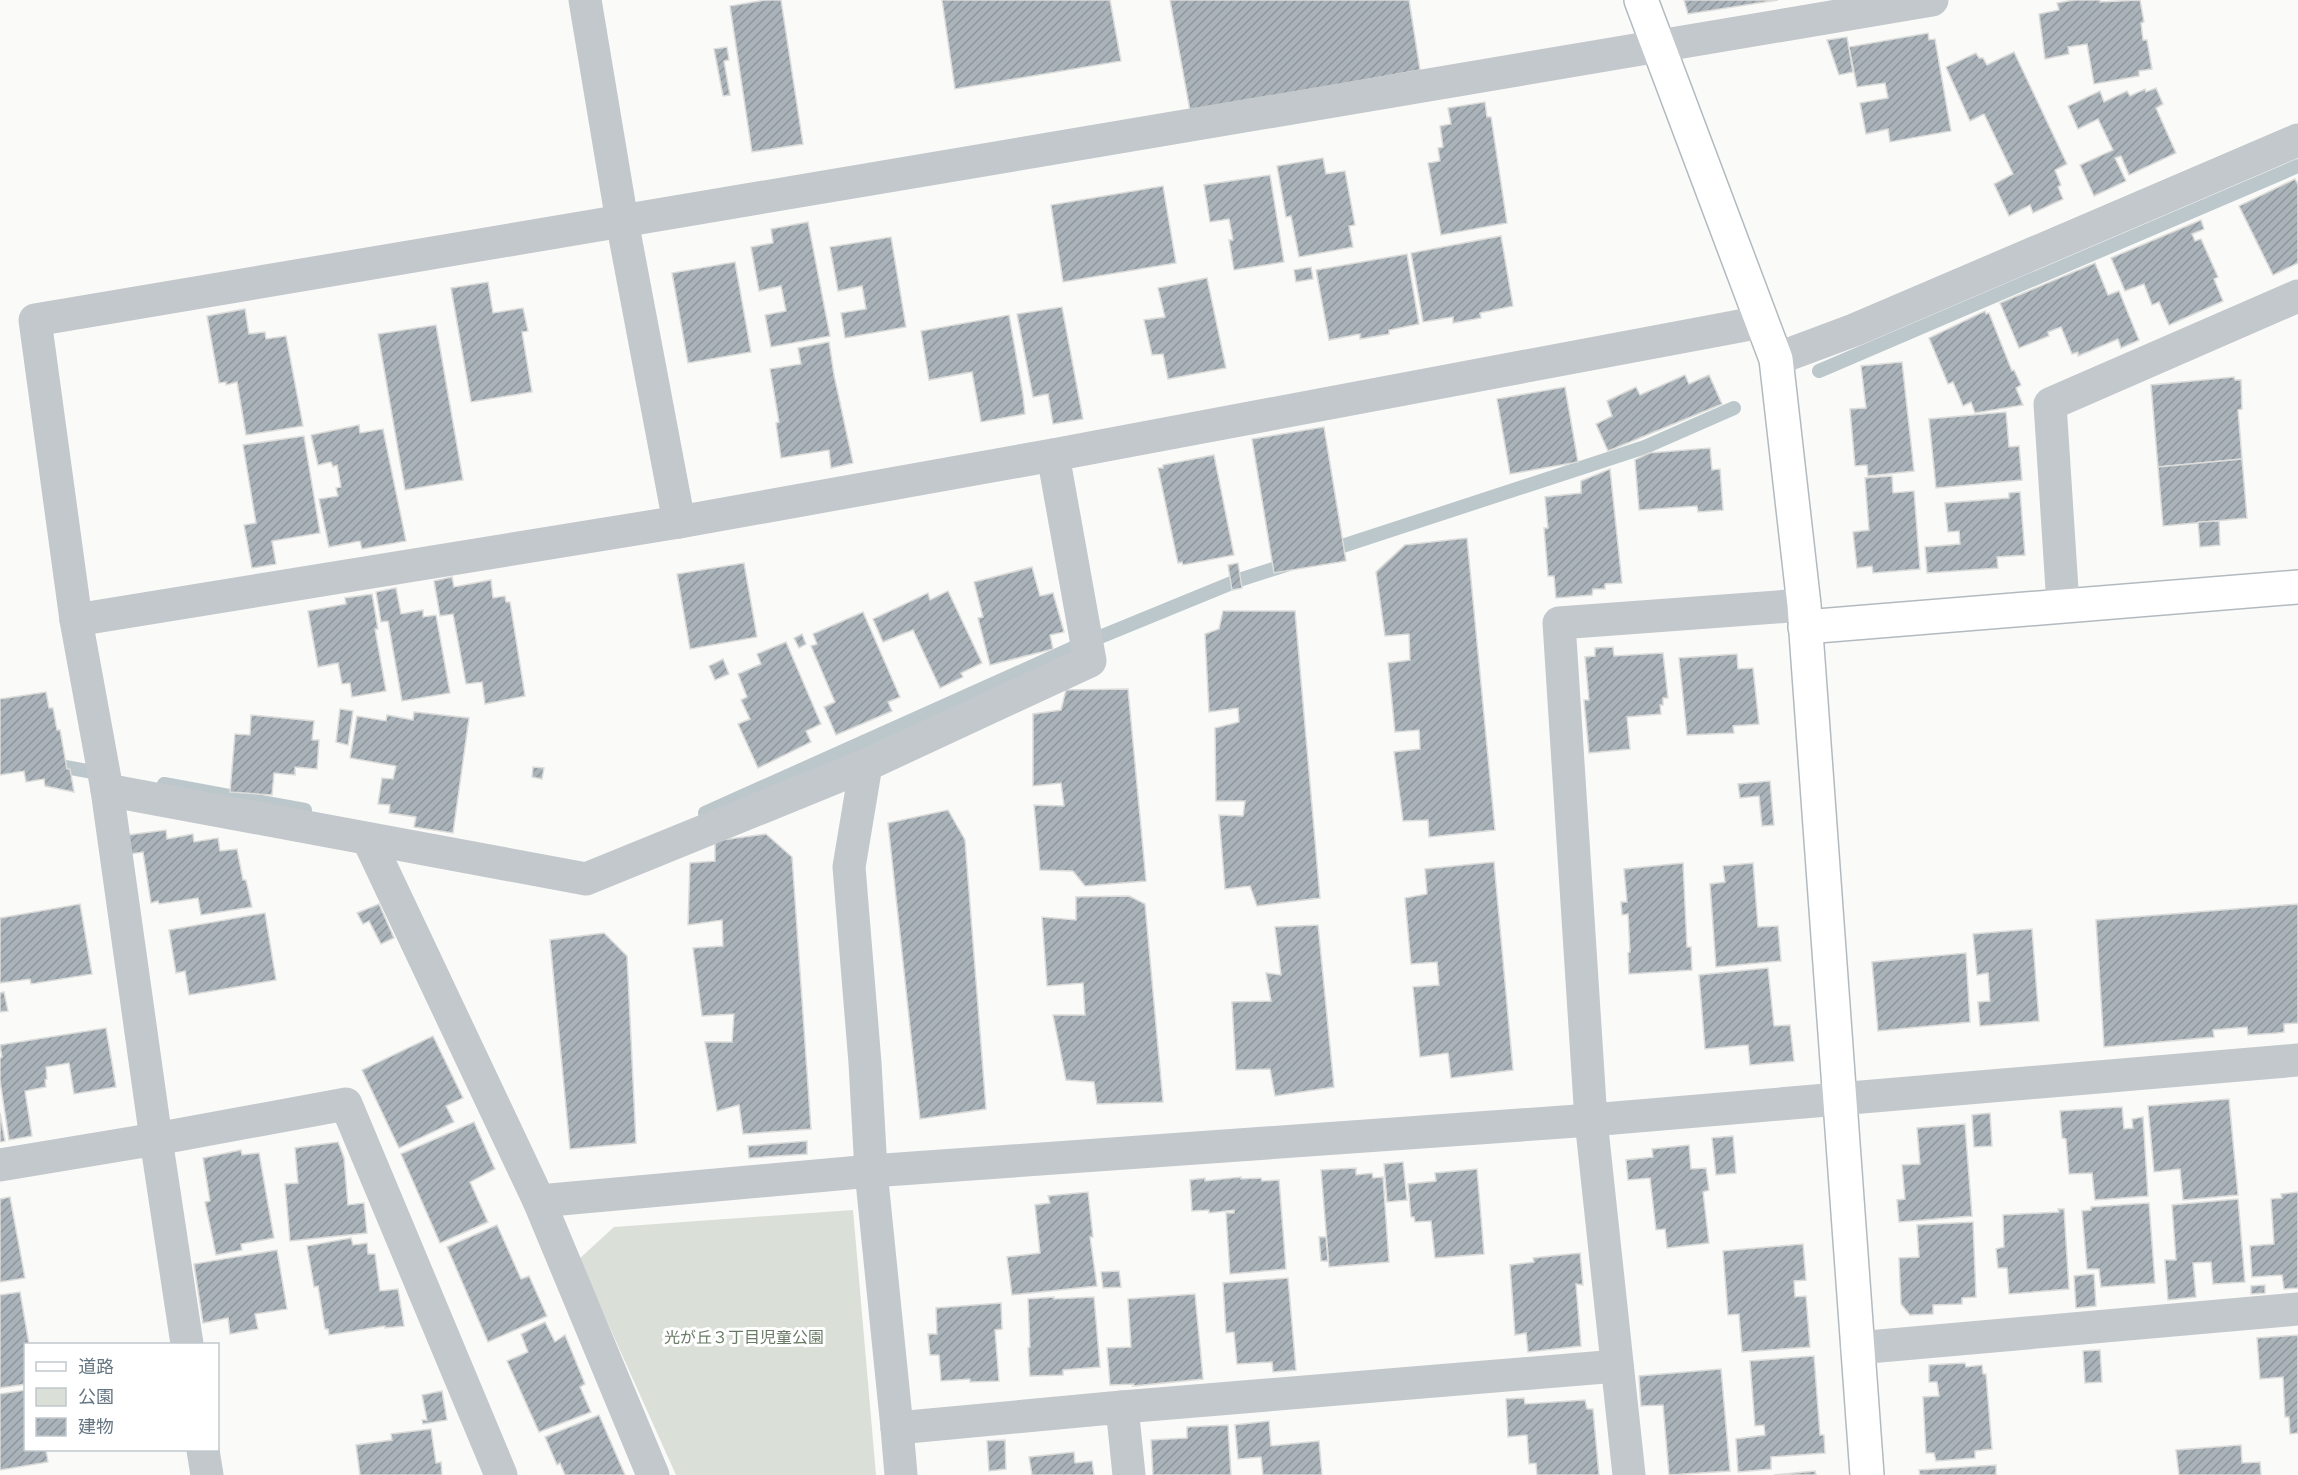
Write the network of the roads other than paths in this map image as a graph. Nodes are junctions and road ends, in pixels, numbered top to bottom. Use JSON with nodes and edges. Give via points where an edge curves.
{"nodes":[{"id":1,"x":585,"y":0,"type":"edge"},
{"id":2,"x":1641,"y":0,"type":"edge"},
{"id":3,"x":1932,"y":0,"type":"edge"},
{"id":4,"x":1658,"y":45,"type":"junction"},
{"id":5,"x":2298,"y":140,"type":"edge"},
{"id":6,"x":622,"y":221,"type":"junction"},
{"id":7,"x":2298,"y":296,"type":"edge"},
{"id":8,"x":1761,"y":322,"type":"junction"},
{"id":9,"x":1776,"y":359,"type":"junction"},
{"id":10,"x":1053,"y":455,"type":"junction"},
{"id":11,"x":679,"y":522,"type":"junction"},
{"id":12,"x":2298,"y":588,"type":"edge"},
{"id":13,"x":2063,"y":605,"type":"junction"},
{"id":14,"x":1805,"y":616,"type":"junction"},
{"id":15,"x":76,"y":620,"type":"junction"},
{"id":16,"x":866,"y":765,"type":"junction"},
{"id":17,"x":104,"y":776,"type":"junction"},
{"id":18,"x":368,"y":839,"type":"junction"},
{"id":19,"x":2298,"y":1060,"type":"edge"},
{"id":20,"x":1840,"y":1099,"type":"junction"},
{"id":21,"x":1591,"y":1120,"type":"junction"},
{"id":22,"x":156,"y":1139,"type":"junction"},
{"id":23,"x":0,"y":1165,"type":"edge"},
{"id":24,"x":871,"y":1171,"type":"junction"},
{"id":25,"x":539,"y":1202,"type":"junction"},
{"id":26,"x":2298,"y":1309,"type":"edge"},
{"id":27,"x":188,"y":1343,"type":"edge"},
{"id":28,"x":1857,"y":1348,"type":"junction"},
{"id":29,"x":1617,"y":1366,"type":"junction"},
{"id":30,"x":1122,"y":1407,"type":"junction"},
{"id":31,"x":897,"y":1428,"type":"junction"},
{"id":32,"x":203,"y":1451,"type":"edge"},
{"id":33,"x":207,"y":1475,"type":"edge"},
{"id":34,"x":501,"y":1475,"type":"edge"},
{"id":35,"x":653,"y":1475,"type":"edge"},
{"id":36,"x":901,"y":1475,"type":"edge"},
{"id":37,"x":1129,"y":1475,"type":"edge"},
{"id":38,"x":1629,"y":1475,"type":"edge"},
{"id":39,"x":1866,"y":1475,"type":"edge"}],
"edges":[{"from":1,"to":6,"type":"street"},
{"from":2,"to":4,"type":"street"},
{"from":3,"to":4,"type":"street"},
{"from":4,"to":6,"type":"street"},
{"from":4,"to":8,"type":"street"},
{"from":5,"to":9,"type":"street","via":[[1854,330]]},
{"from":6,"to":11,"type":"street"},
{"from":6,"to":15,"type":"street","via":[[35,320]]},
{"from":7,"to":13,"type":"street","via":[[2050,404]]},
{"from":8,"to":9,"type":"street"},
{"from":8,"to":10,"type":"street"},
{"from":9,"to":14,"type":"street"},
{"from":10,"to":11,"type":"street"},
{"from":10,"to":16,"type":"street","via":[[1090,661]]},
{"from":11,"to":15,"type":"street"},
{"from":12,"to":13,"type":"street"},
{"from":13,"to":14,"type":"street"},
{"from":14,"to":20,"type":"street"},
{"from":14,"to":21,"type":"street","via":[[1559,623]]},
{"from":15,"to":17,"type":"street"},
{"from":16,"to":18,"type":"street","via":[[586,879]]},
{"from":16,"to":24,"type":"street","via":[[849,867]]},
{"from":17,"to":18,"type":"street"},
{"from":17,"to":22,"type":"street"},
{"from":18,"to":25,"type":"street"},
{"from":19,"to":20,"type":"street"},
{"from":20,"to":21,"type":"street"},
{"from":20,"to":28,"type":"street"},
{"from":21,"to":24,"type":"street"},
{"from":21,"to":29,"type":"street"},
{"from":22,"to":23,"type":"street"},
{"from":22,"to":27,"type":"street"},
{"from":22,"to":34,"type":"street","via":[[346,1104]]},
{"from":24,"to":25,"type":"street"},
{"from":24,"to":31,"type":"street"},
{"from":25,"to":35,"type":"street"},
{"from":26,"to":28,"type":"street"},
{"from":28,"to":39,"type":"street"},
{"from":29,"to":30,"type":"street"},
{"from":29,"to":38,"type":"street"},
{"from":30,"to":31,"type":"street"},
{"from":30,"to":37,"type":"street"},
{"from":31,"to":36,"type":"street"},
{"from":32,"to":33,"type":"street"}]}
